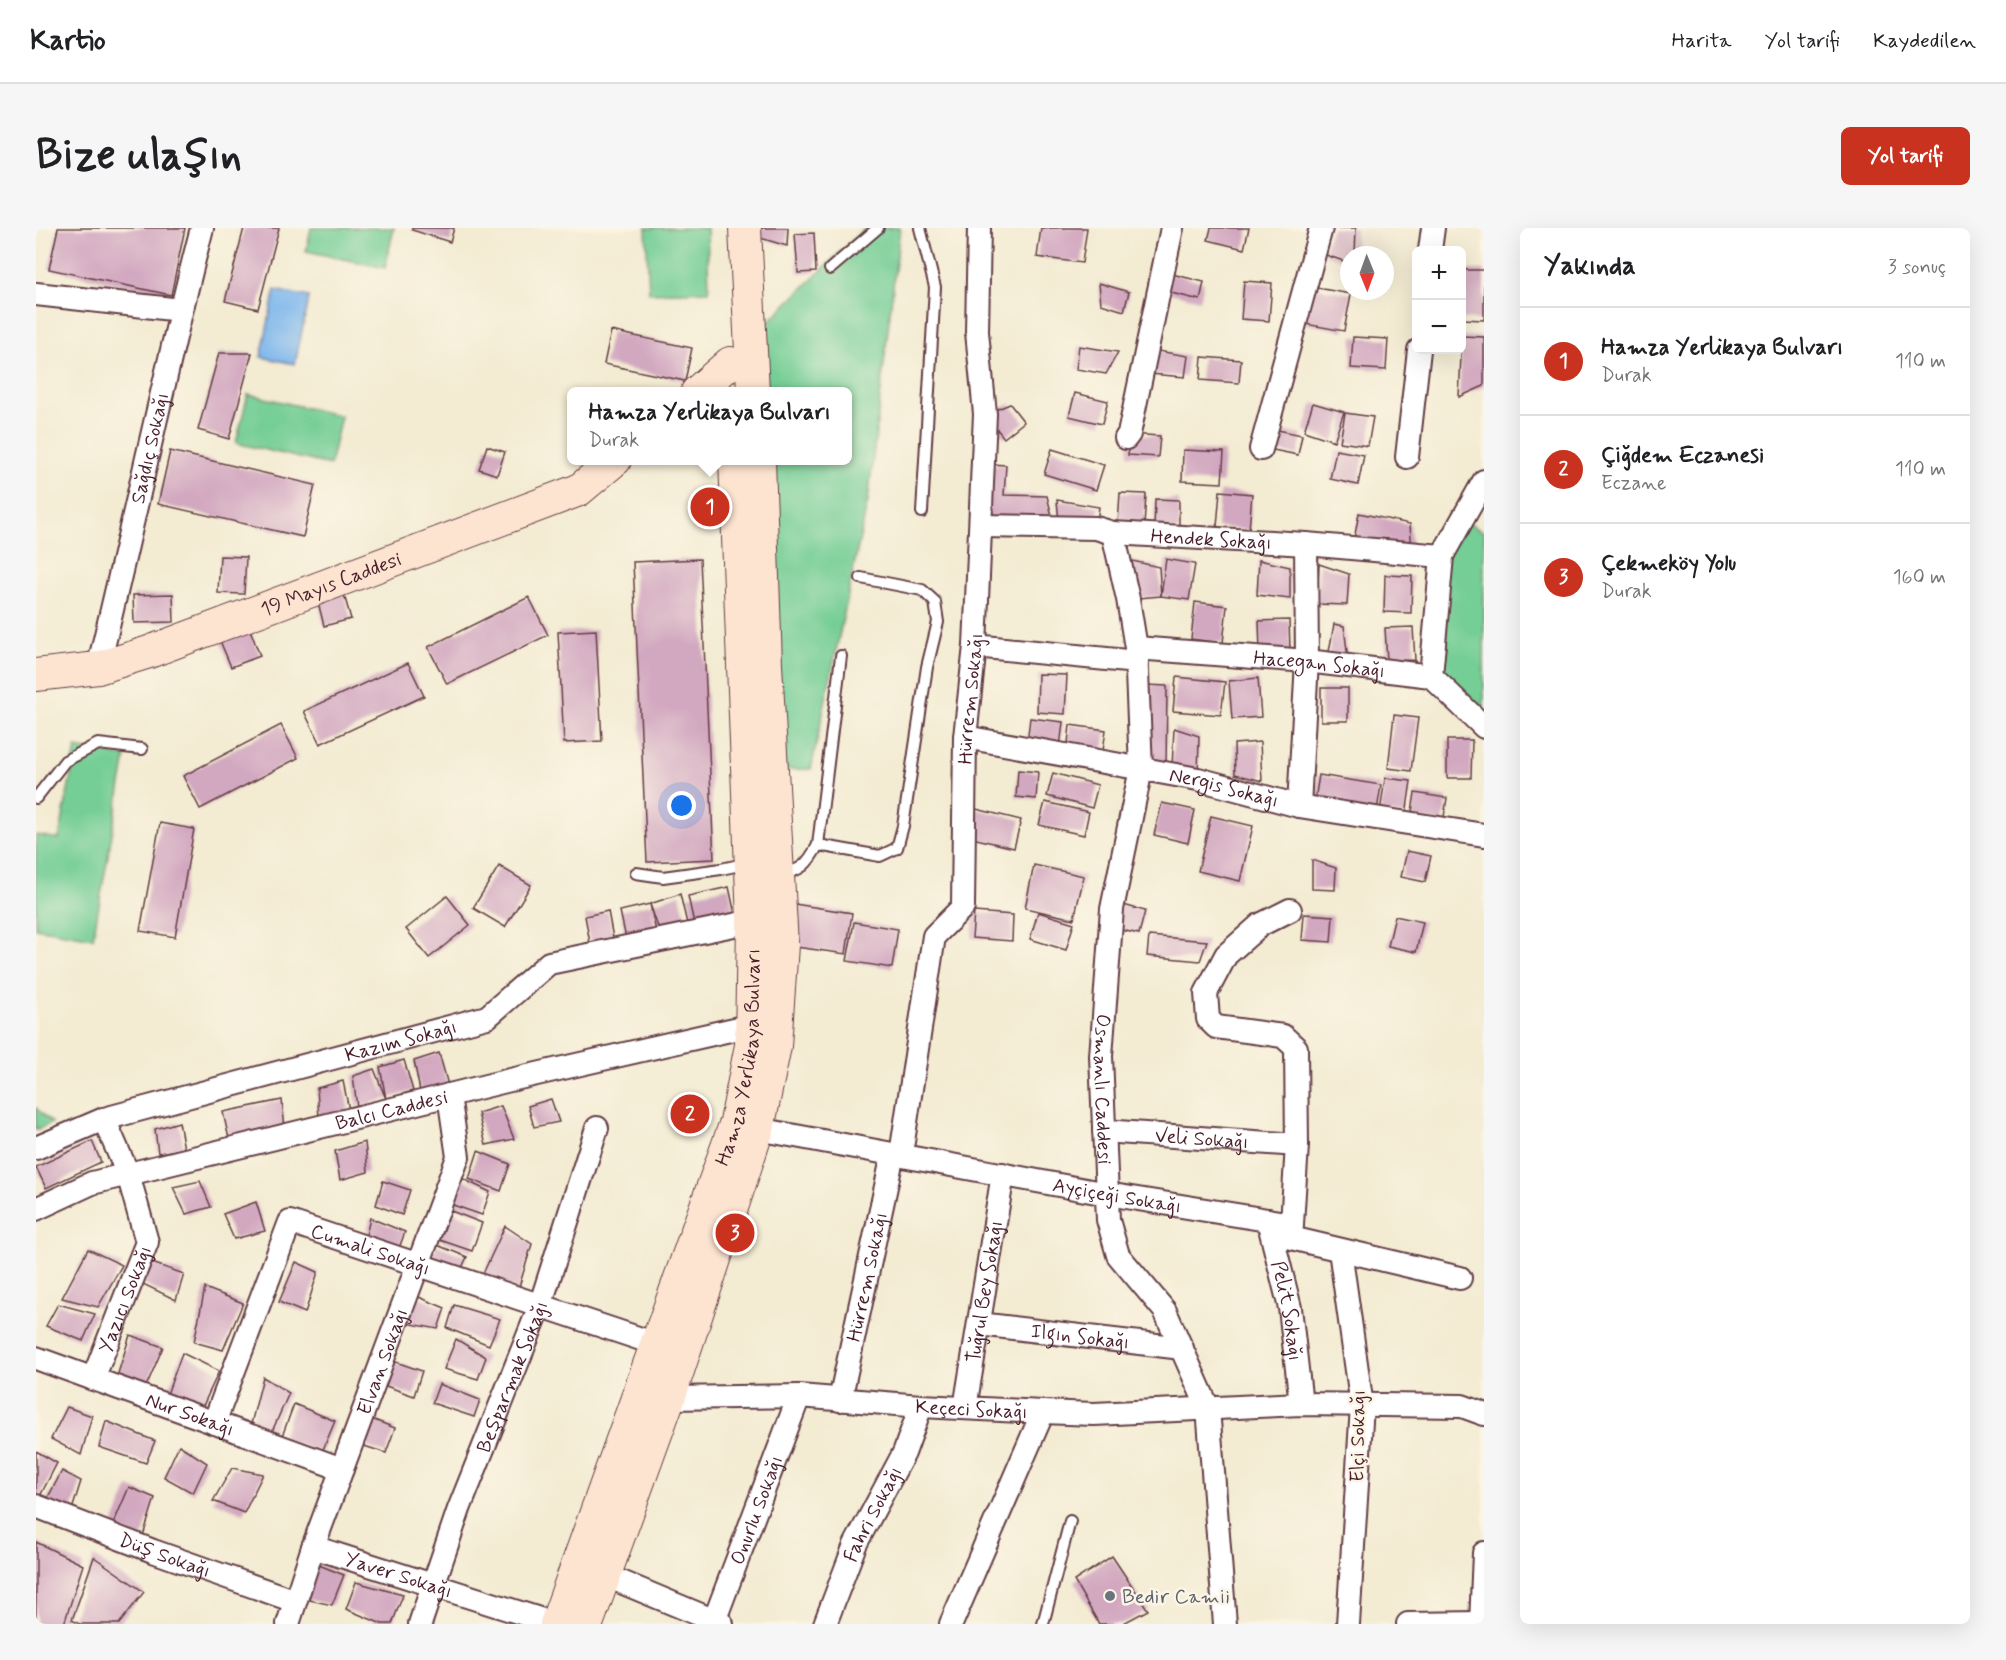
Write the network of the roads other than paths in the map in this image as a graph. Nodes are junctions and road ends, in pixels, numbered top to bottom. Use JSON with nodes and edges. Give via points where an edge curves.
{"nodes":[{"id":1,"x":202,"y":228,"type":"edge"},
{"id":2,"x":725,"y":228,"type":"edge"},
{"id":3,"x":745,"y":228,"type":"edge"},
{"id":4,"x":878,"y":228,"type":"edge"},
{"id":5,"x":920,"y":228,"type":"edge"},
{"id":6,"x":979,"y":228,"type":"edge"},
{"id":7,"x":1172,"y":228,"type":"edge"},
{"id":8,"x":1321,"y":228,"type":"edge"},
{"id":9,"x":1433,"y":228,"type":"edge"},
{"id":10,"x":1431,"y":246,"type":"edge"},
{"id":11,"x":830,"y":269,"type":"dead end"},
{"id":12,"x":36,"y":294,"type":"edge"},
{"id":13,"x":181,"y":310,"type":"junction"},
{"id":14,"x":1419,"y":354,"type":"edge"},
{"id":15,"x":730,"y":377,"type":"edge"},
{"id":16,"x":708,"y":387,"type":"edge"},
{"id":17,"x":753,"y":387,"type":"edge"},
{"id":18,"x":1126,"y":438,"type":"dead end"},
{"id":19,"x":1261,"y":449,"type":"dead end"},
{"id":20,"x":1407,"y":457,"type":"dead end"},
{"id":21,"x":609,"y":465,"type":"edge"},
{"id":22,"x":735,"y":465,"type":"edge"},
{"id":23,"x":759,"y":465,"type":"edge"},
{"id":24,"x":1484,"y":481,"type":"edge"},
{"id":25,"x":922,"y":512,"type":"dead end"},
{"id":26,"x":981,"y":526,"type":"junction"},
{"id":27,"x":1113,"y":533,"type":"junction"},
{"id":28,"x":1305,"y":544,"type":"junction"},
{"id":29,"x":1442,"y":556,"type":"junction"},
{"id":30,"x":861,"y":578,"type":"dead end"},
{"id":31,"x":975,"y":646,"type":"junction"},
{"id":32,"x":1136,"y":655,"type":"junction"},
{"id":33,"x":841,"y":656,"type":"dead end"},
{"id":34,"x":1307,"y":661,"type":"junction"},
{"id":35,"x":98,"y":668,"type":"junction"},
{"id":36,"x":36,"y":675,"type":"edge"},
{"id":37,"x":1431,"y":676,"type":"junction"},
{"id":38,"x":1484,"y":727,"type":"edge"},
{"id":39,"x":965,"y":737,"type":"junction"},
{"id":40,"x":142,"y":749,"type":"dead end"},
{"id":41,"x":1141,"y":769,"type":"junction"},
{"id":42,"x":36,"y":798,"type":"edge"},
{"id":43,"x":1299,"y":806,"type":"junction"},
{"id":44,"x":1484,"y":835,"type":"edge"},
{"id":45,"x":818,"y":845,"type":"junction"},
{"id":46,"x":751,"y":862,"type":"junction"},
{"id":47,"x":636,"y":873,"type":"dead end"},
{"id":48,"x":780,"y":876,"type":"junction"},
{"id":49,"x":1290,"y":910,"type":"dead end"},
{"id":50,"x":753,"y":921,"type":"junction"},
{"id":51,"x":752,"y":1025,"type":"junction"},
{"id":52,"x":448,"y":1095,"type":"junction"},
{"id":53,"x":104,"y":1119,"type":"junction"},
{"id":54,"x":747,"y":1125,"type":"junction"},
{"id":55,"x":597,"y":1128,"type":"dead end"},
{"id":56,"x":1104,"y":1131,"type":"junction"},
{"id":57,"x":1297,"y":1145,"type":"junction"},
{"id":58,"x":36,"y":1148,"type":"edge"},
{"id":59,"x":897,"y":1155,"type":"junction"},
{"id":60,"x":128,"y":1174,"type":"junction"},
{"id":61,"x":1003,"y":1174,"type":"junction"},
{"id":62,"x":1107,"y":1194,"type":"junction"},
{"id":63,"x":36,"y":1209,"type":"edge"},
{"id":64,"x":1268,"y":1220,"type":"junction"},
{"id":65,"x":1292,"y":1224,"type":"junction"},
{"id":66,"x":1340,"y":1250,"type":"junction"},
{"id":67,"x":418,"y":1266,"type":"junction"},
{"id":68,"x":1460,"y":1278,"type":"dead end"},
{"id":69,"x":540,"y":1306,"type":"junction"},
{"id":70,"x":979,"y":1324,"type":"junction"},
{"id":71,"x":670,"y":1348,"type":"junction"},
{"id":72,"x":1182,"y":1348,"type":"junction"},
{"id":73,"x":36,"y":1358,"type":"edge"},
{"id":74,"x":93,"y":1379,"type":"junction"},
{"id":75,"x":799,"y":1396,"type":"junction"},
{"id":76,"x":669,"y":1398,"type":"junction"},
{"id":77,"x":840,"y":1400,"type":"junction"},
{"id":78,"x":1301,"y":1404,"type":"junction"},
{"id":79,"x":921,"y":1406,"type":"junction"},
{"id":80,"x":1362,"y":1406,"type":"junction"},
{"id":81,"x":965,"y":1408,"type":"junction"},
{"id":82,"x":1208,"y":1408,"type":"junction"},
{"id":83,"x":1043,"y":1412,"type":"junction"},
{"id":84,"x":1484,"y":1414,"type":"edge"},
{"id":85,"x":214,"y":1423,"type":"junction"},
{"id":86,"x":342,"y":1469,"type":"junction"},
{"id":87,"x":36,"y":1506,"type":"edge"},
{"id":88,"x":1070,"y":1521,"type":"dead end"},
{"id":89,"x":313,"y":1547,"type":"junction"},
{"id":90,"x":1484,"y":1552,"type":"edge"},
{"id":91,"x":591,"y":1570,"type":"junction"},
{"id":92,"x":433,"y":1586,"type":"junction"},
{"id":93,"x":295,"y":1601,"type":"junction"},
{"id":94,"x":716,"y":1623,"type":"edge"},
{"id":95,"x":288,"y":1624,"type":"edge"},
{"id":96,"x":420,"y":1624,"type":"edge"},
{"id":97,"x":555,"y":1624,"type":"edge"},
{"id":98,"x":587,"y":1624,"type":"edge"},
{"id":99,"x":825,"y":1624,"type":"edge"},
{"id":100,"x":951,"y":1624,"type":"edge"},
{"id":101,"x":1044,"y":1624,"type":"edge"},
{"id":102,"x":1225,"y":1624,"type":"edge"},
{"id":103,"x":1348,"y":1624,"type":"edge"},
{"id":104,"x":1408,"y":1624,"type":"edge"},
{"id":105,"x":1481,"y":1624,"type":"edge"}],
"edges":[{"from":1,"to":13,"type":"street","name":"Sağdıç Sokağı"},
{"from":2,"to":15,"type":"main road"},
{"from":3,"to":17,"type":"main road"},
{"from":4,"to":11,"type":"lane"},
{"from":5,"to":25,"type":"lane","via":[[935,287]]},
{"from":6,"to":26,"type":"street","name":"Hürrem Sokağı","via":[[977,332],[985,414]]},
{"from":7,"to":18,"type":"street"},
{"from":8,"to":19,"type":"street"},
{"from":9,"to":10,"type":"street"},
{"from":12,"to":13,"type":"street"},
{"from":13,"to":35,"type":"street","name":"Sağdıç Sokağı"},
{"from":14,"to":20,"type":"street"},
{"from":15,"to":16,"type":"main road"},
{"from":21,"to":35,"type":"main road","name":"19 Mayıs Caddesi","via":[[579,490]]},
{"from":22,"to":46,"type":"main road","name":"Hamza Yerlikaya Bulvarı"},
{"from":23,"to":48,"type":"main road","name":"Hamza Yerlikaya Bulvarı","via":[[766,665]]},
{"from":24,"to":29,"type":"street"},
{"from":26,"to":27,"type":"street","name":"Hendek Sokağı","via":[[1096,528]]},
{"from":26,"to":31,"type":"street","name":"Hürrem Sokağı"},
{"from":27,"to":28,"type":"street","name":"Hendek Sokağı"},
{"from":27,"to":32,"type":"street","name":"Osmanlı Caddesi"},
{"from":28,"to":29,"type":"street","name":"Hendek Sokağı"},
{"from":28,"to":34,"type":"street"},
{"from":29,"to":37,"type":"street"},
{"from":30,"to":45,"type":"lane","via":[[922,590],[935,602],[938,622],[897,848],[880,856]]},
{"from":31,"to":32,"type":"street","name":"Hacegan Sokağı"},
{"from":31,"to":39,"type":"street","name":"Hürrem Sokağı"},
{"from":32,"to":34,"type":"street","name":"Hacegan Sokağı"},
{"from":32,"to":41,"type":"street","name":"Osmanlı Caddesi"},
{"from":33,"to":45,"type":"lane"},
{"from":34,"to":37,"type":"street","name":"Hacegan Sokağı"},
{"from":34,"to":43,"type":"street"},
{"from":35,"to":36,"type":"main road","name":"19 Mayıs Caddesi"},
{"from":37,"to":38,"type":"street"},
{"from":39,"to":41,"type":"street","name":"Nergis Sokağı"},
{"from":39,"to":59,"type":"street","name":"Hürrem Sokağı","via":[[963,907],[934,936]]},
{"from":40,"to":42,"type":"lane","via":[[98,744],[65,761]]},
{"from":41,"to":43,"type":"street","name":"Nergis Sokağı","via":[[1198,779]]},
{"from":41,"to":56,"type":"street","name":"Osmanlı Caddesi","via":[[1112,909],[1101,1056]]},
{"from":43,"to":44,"type":"street","name":"Nergis Sokağı"},
{"from":45,"to":48,"type":"lane","via":[[799,870]]},
{"from":46,"to":47,"type":"lane","via":[[663,877]]},
{"from":46,"to":50,"type":"main road","name":"Hamza Yerlikaya Bulvarı"},
{"from":48,"to":54,"type":"main road","name":"Hamza Yerlikaya Bulvarı","via":[[781,980],[775,1046]]},
{"from":49,"to":57,"type":"street","via":[[1260,925],[1226,955],[1206,993],[1208,1019],[1216,1027],[1283,1036],[1296,1048]]},
{"from":50,"to":51,"type":"main road","name":"Hamza Yerlikaya Bulvarı"},
{"from":50,"to":53,"type":"street","name":"Kazım Sokağı","via":[[549,963],[488,1017]]},
{"from":51,"to":52,"type":"street","name":"Balcı Caddesi"},
{"from":51,"to":54,"type":"main road","name":"Hamza Yerlikaya Bulvarı"},
{"from":52,"to":60,"type":"street","name":"Balcı Caddesi"},
{"from":52,"to":67,"type":"street","name":"Elvan Sokağı","via":[[458,1158]]},
{"from":53,"to":58,"type":"street","name":"Kazım Sokağı"},
{"from":53,"to":60,"type":"street","name":"Yazıcı Sokağı"},
{"from":54,"to":59,"type":"street","name":"Ayçiçeği Sokağı"},
{"from":54,"to":71,"type":"main road","name":"Hamza Yerlikaya Bulvarı"},
{"from":55,"to":69,"type":"street","name":"Beşparmak Sokağı"},
{"from":56,"to":57,"type":"street","name":"Veli Sokağı"},
{"from":56,"to":62,"type":"street","name":"Osmanlı Caddesi"},
{"from":57,"to":65,"type":"street"},
{"from":59,"to":61,"type":"street","name":"Ayçiçeği Sokağı"},
{"from":59,"to":77,"type":"street","name":"Hürrem Sokağı"},
{"from":60,"to":63,"type":"street","name":"Balcı Caddesi","via":[[92,1183]]},
{"from":60,"to":74,"type":"street","name":"Yazıcı Sokağı","via":[[147,1242]]},
{"from":61,"to":62,"type":"street","name":"Ayçiçeği Sokağı"},
{"from":61,"to":70,"type":"street","name":"Tuğrul Bey Sokağı"},
{"from":62,"to":64,"type":"street","name":"Ayçiçeği Sokağı"},
{"from":62,"to":72,"type":"street","name":"Osmanlı Caddesi","via":[[1108,1220],[1118,1255],[1165,1311]]},
{"from":64,"to":65,"type":"street","name":"Ayçiçeği Sokağı"},
{"from":64,"to":78,"type":"street","name":"Pelit Sokağı","via":[[1290,1308]]},
{"from":65,"to":66,"type":"street","via":[[1291,1239]]},
{"from":66,"to":68,"type":"street"},
{"from":66,"to":80,"type":"street","name":"Elçi Sokağı"},
{"from":67,"to":69,"type":"street","name":"Cumali Sokağı"},
{"from":67,"to":85,"type":"street","name":"Cumali Sokağı","via":[[290,1222]]},
{"from":67,"to":86,"type":"street","name":"Elvan Sokağı"},
{"from":69,"to":71,"type":"street","name":"Cumali Sokağı"},
{"from":69,"to":92,"type":"street","name":"Beşparmak Sokağı","via":[[459,1509]]},
{"from":70,"to":72,"type":"street","name":"Ilgın Sokağı"},
{"from":70,"to":81,"type":"street","name":"Tuğrul Bey Sokağı"},
{"from":71,"to":76,"type":"main road","name":"Hamza Yerlikaya Bulvarı"},
{"from":71,"to":91,"type":"main road","name":"Hamza Yerlikaya Bulvarı"},
{"from":72,"to":82,"type":"street","name":"Osmanlı Caddesi"},
{"from":73,"to":74,"type":"street","name":"Nur Sokağı"},
{"from":74,"to":85,"type":"street","name":"Nur Sokağı"},
{"from":75,"to":76,"type":"street","name":"Keçeci Sokağı"},
{"from":75,"to":77,"type":"street","name":"Keçeci Sokağı"},
{"from":75,"to":94,"type":"street","name":"Onurlu Sokağı"},
{"from":76,"to":91,"type":"main road","name":"Hamza Yerlikaya Bulvarı"},
{"from":77,"to":79,"type":"street","name":"Keçeci Sokağı"},
{"from":78,"to":80,"type":"street"},
{"from":78,"to":82,"type":"street"},
{"from":79,"to":81,"type":"street","name":"Keçeci Sokağı"},
{"from":79,"to":99,"type":"street","name":"Fahri Sokağı","via":[[904,1453],[855,1545]]},
{"from":80,"to":84,"type":"street","via":[[1462,1407]]},
{"from":80,"to":103,"type":"street","name":"Elçi Sokağı"},
{"from":81,"to":83,"type":"street","name":"Keçeci Sokağı"},
{"from":82,"to":83,"type":"street","via":[[1094,1414]]},
{"from":82,"to":102,"type":"street","name":"Osmanlı Caddesi"},
{"from":83,"to":100,"type":"street","name":"Keçeci Sokağı"},
{"from":85,"to":86,"type":"street","name":"Nur Sokağı"},
{"from":86,"to":89,"type":"street","name":"Elvan Sokağı"},
{"from":87,"to":93,"type":"street","name":"Düş Sokağı"},
{"from":88,"to":101,"type":"lane"},
{"from":89,"to":92,"type":"street","name":"Yaver Sokağı"},
{"from":89,"to":93,"type":"street","name":"Elvan Sokağı"},
{"from":90,"to":105,"type":"street"},
{"from":91,"to":94,"type":"street"},
{"from":91,"to":97,"type":"main road","name":"Hamza Yerlikaya Bulvarı"},
{"from":91,"to":98,"type":"main road","name":"Hamza Yerlikaya Bulvarı"},
{"from":92,"to":96,"type":"street","name":"Beşparmak Sokağı"},
{"from":92,"to":97,"type":"street","name":"Yaver Sokağı"},
{"from":93,"to":95,"type":"street","name":"Elvan Sokağı"},
{"from":104,"to":105,"type":"street"}]}
